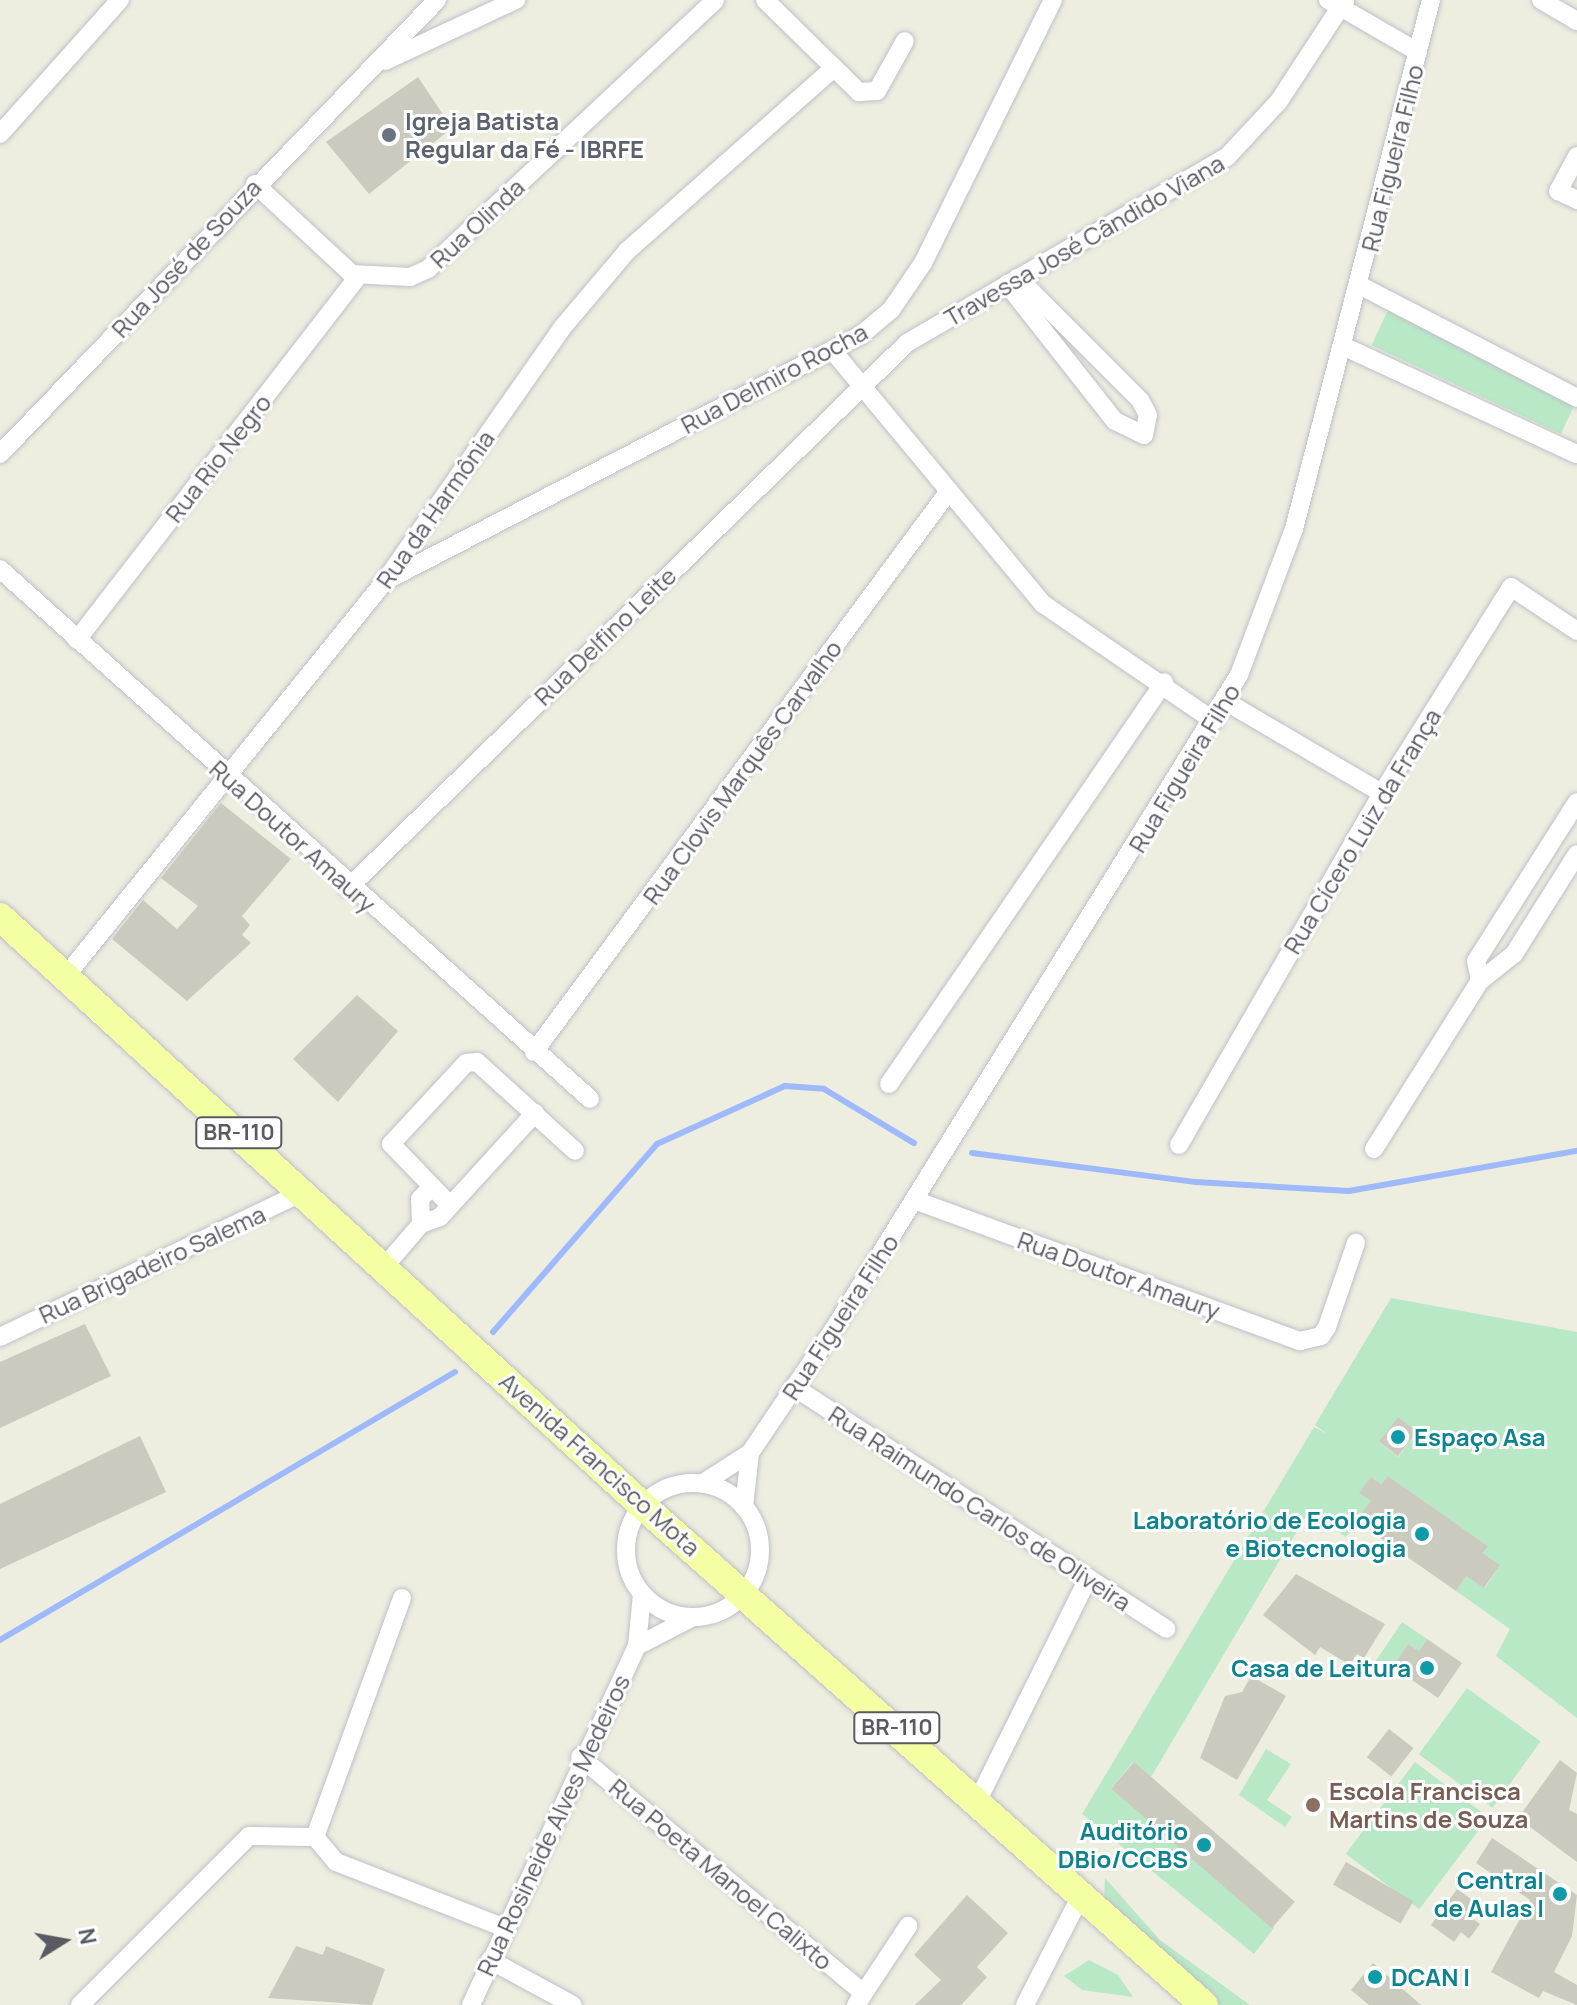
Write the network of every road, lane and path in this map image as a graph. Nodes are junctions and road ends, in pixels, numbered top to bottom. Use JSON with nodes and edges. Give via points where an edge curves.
{"nodes":[{"id":1,"x":120,"y":0,"type":"edge"},
{"id":2,"x":437,"y":0,"type":"edge"},
{"id":3,"x":516,"y":0,"type":"edge"},
{"id":4,"x":715,"y":0,"type":"edge"},
{"id":5,"x":765,"y":0,"type":"edge"},
{"id":6,"x":1053,"y":0,"type":"edge"},
{"id":7,"x":1431,"y":0,"type":"edge"},
{"id":8,"x":1541,"y":0,"type":"edge"},
{"id":9,"x":1338,"y":2,"type":"edge"},
{"id":10,"x":1577,"y":21,"type":"edge"},
{"id":11,"x":905,"y":41,"type":"dead end"},
{"id":12,"x":1418,"y":52,"type":"junction"},
{"id":13,"x":376,"y":64,"type":"junction"},
{"id":14,"x":833,"y":69,"type":"junction"},
{"id":15,"x":0,"y":134,"type":"edge"},
{"id":16,"x":1577,"y":156,"type":"edge"},
{"id":17,"x":255,"y":184,"type":"junction"},
{"id":18,"x":1577,"y":200,"type":"edge"},
{"id":19,"x":358,"y":276,"type":"junction"},
{"id":20,"x":1013,"y":281,"type":"junction"},
{"id":21,"x":1361,"y":286,"type":"junction"},
{"id":22,"x":1345,"y":347,"type":"junction"},
{"id":23,"x":832,"y":350,"type":"junction"},
{"id":24,"x":861,"y":385,"type":"junction"},
{"id":25,"x":1577,"y":398,"type":"edge"},
{"id":26,"x":0,"y":454,"type":"edge"},
{"id":27,"x":1577,"y":454,"type":"edge"},
{"id":28,"x":949,"y":491,"type":"junction"},
{"id":29,"x":0,"y":569,"type":"edge"},
{"id":30,"x":385,"y":581,"type":"junction"},
{"id":31,"x":1577,"y":631,"type":"edge"},
{"id":32,"x":77,"y":640,"type":"junction"},
{"id":33,"x":1164,"y":682,"type":"junction"},
{"id":34,"x":1225,"y":701,"type":"junction"},
{"id":35,"x":1214,"y":721,"type":"junction"},
{"id":36,"x":225,"y":775,"type":"junction"},
{"id":37,"x":1382,"y":793,"type":"junction"},
{"id":38,"x":1577,"y":802,"type":"edge"},
{"id":39,"x":1577,"y":854,"type":"edge"},
{"id":40,"x":348,"y":888,"type":"junction"},
{"id":41,"x":0,"y":917,"type":"edge"},
{"id":42,"x":65,"y":977,"type":"junction"},
{"id":43,"x":1480,"y":981,"type":"junction"},
{"id":44,"x":534,"y":1052,"type":"junction"},
{"id":45,"x":889,"y":1084,"type":"dead end"},
{"id":46,"x":590,"y":1099,"type":"dead end"},
{"id":47,"x":535,"y":1113,"type":"junction"},
{"id":48,"x":1179,"y":1145,"type":"dead end"},
{"id":49,"x":1374,"y":1149,"type":"dead end"},
{"id":50,"x":575,"y":1151,"type":"dead end"},
{"id":51,"x":431,"y":1188,"type":"junction"},
{"id":52,"x":305,"y":1191,"type":"junction"},
{"id":53,"x":917,"y":1201,"type":"junction"},
{"id":54,"x":450,"y":1205,"type":"junction"},
{"id":55,"x":421,"y":1224,"type":"junction"},
{"id":56,"x":1356,"y":1243,"type":"dead end"},
{"id":57,"x":385,"y":1266,"type":"junction"},
{"id":58,"x":0,"y":1337,"type":"edge"},
{"id":59,"x":794,"y":1387,"type":"junction"},
{"id":60,"x":750,"y":1453,"type":"junction"},
{"id":61,"x":703,"y":1483,"type":"junction"},
{"id":62,"x":642,"y":1505,"type":"junction"},
{"id":63,"x":744,"y":1507,"type":"junction"},
{"id":64,"x":1088,"y":1578,"type":"junction"},
{"id":65,"x":744,"y":1593,"type":"junction"},
{"id":66,"x":642,"y":1594,"type":"junction"},
{"id":67,"x":402,"y":1598,"type":"dead end"},
{"id":68,"x":693,"y":1617,"type":"junction"},
{"id":69,"x":1166,"y":1629,"type":"dead end"},
{"id":70,"x":637,"y":1646,"type":"junction"},
{"id":71,"x":580,"y":1757,"type":"junction"},
{"id":72,"x":978,"y":1800,"type":"junction"},
{"id":73,"x":315,"y":1837,"type":"junction"},
{"id":74,"x":1082,"y":1893,"type":"junction"},
{"id":75,"x":908,"y":1926,"type":"dead end"},
{"id":76,"x":503,"y":1927,"type":"junction"},
{"id":77,"x":490,"y":1960,"type":"junction"},
{"id":78,"x":859,"y":1999,"type":"edge"},
{"id":79,"x":80,"y":2005,"type":"edge"},
{"id":80,"x":471,"y":2005,"type":"edge"},
{"id":81,"x":573,"y":2005,"type":"edge"},
{"id":82,"x":1025,"y":2005,"type":"edge"},
{"id":83,"x":1204,"y":2005,"type":"edge"}],
"edges":[{"from":1,"to":15,"type":"street"},
{"from":2,"to":13,"type":"street","name":"Rua José de Souza"},
{"from":3,"to":13,"type":"street","name":"Rua José de Souza"},
{"from":4,"to":19,"type":"street","name":"Rua Olinda","via":[[428,269],[393,279]]},
{"from":5,"to":14,"type":"street"},
{"from":6,"to":23,"type":"street","name":"Rua Delmiro Rocha","via":[[923,263],[891,310]]},
{"from":7,"to":12,"type":"street","name":"Rua Figueira Filho"},
{"from":8,"to":10,"type":"street"},
{"from":9,"to":12,"type":"street"},
{"from":9,"to":20,"type":"street","name":"Travessa José Cândido Viana","via":[[1279,101],[1227,157]]},
{"from":11,"to":14,"type":"street","via":[[868,95]]},
{"from":12,"to":21,"type":"street","name":"Rua Figueira Filho"},
{"from":13,"to":17,"type":"street","name":"Rua José de Souza"},
{"from":14,"to":30,"type":"street","name":"Rua da Harmônia","via":[[627,251],[562,328]]},
{"from":16,"to":18,"type":"street","via":[[1558,191]]},
{"from":17,"to":19,"type":"street"},
{"from":17,"to":26,"type":"street","name":"Rua José de Souza"},
{"from":19,"to":32,"type":"street","name":"Rua Rio Negro"},
{"from":20,"to":20,"type":"street","via":[[1115,421],[1144,435],[1148,415],[1140,400]]},
{"from":20,"to":24,"type":"street","name":"Travessa José Cândido Viana","via":[[907,343]]},
{"from":21,"to":22,"type":"street","name":"Rua Figueira Filho"},
{"from":21,"to":25,"type":"street"},
{"from":22,"to":27,"type":"street"},
{"from":22,"to":34,"type":"street","name":"Rua Figueira Filho","via":[[1290,542]]},
{"from":23,"to":24,"type":"street"},
{"from":23,"to":30,"type":"street","name":"Rua Delmiro Rocha"},
{"from":24,"to":28,"type":"street"},
{"from":24,"to":40,"type":"street","name":"Rua Delfino Leite"},
{"from":28,"to":33,"type":"street","via":[[1043,604]]},
{"from":28,"to":44,"type":"street","name":"Rua Clovis Marquês Carvalho"},
{"from":29,"to":32,"type":"street","name":"Rua Doutor Amaury"},
{"from":30,"to":36,"type":"street","name":"Rua da Harmônia"},
{"from":31,"to":37,"type":"street","name":"Rua Cícero Luiz da França","via":[[1511,587]]},
{"from":32,"to":36,"type":"street","name":"Rua Doutor Amaury"},
{"from":33,"to":35,"type":"street"},
{"from":33,"to":45,"type":"street"},
{"from":34,"to":35,"type":"street","name":"Rua Figueira Filho"},
{"from":34,"to":37,"type":"street"},
{"from":35,"to":53,"type":"street","name":"Rua Figueira Filho"},
{"from":36,"to":40,"type":"street","name":"Rua Doutor Amaury"},
{"from":36,"to":42,"type":"street","name":"Rua da Harmônia"},
{"from":37,"to":48,"type":"street","name":"Rua Cícero Luiz da França"},
{"from":38,"to":43,"type":"street","via":[[1476,961]]},
{"from":39,"to":43,"type":"street","via":[[1514,954]]},
{"from":40,"to":44,"type":"street","name":"Rua Doutor Amaury"},
{"from":41,"to":42,"type":"main road","name":"Avenida Francisco Mota","number":"BR-110"},
{"from":42,"to":52,"type":"main road","name":"Avenida Francisco Mota","number":"BR-110"},
{"from":43,"to":49,"type":"street"},
{"from":44,"to":46,"type":"street","name":"Rua Doutor Amaury"},
{"from":47,"to":50,"type":"street"},
{"from":47,"to":51,"type":"street","via":[[477,1062],[466,1063],[391,1144]]},
{"from":47,"to":54,"type":"street"},
{"from":51,"to":54,"type":"street"},
{"from":51,"to":55,"type":"street","via":[[420,1199]]},
{"from":52,"to":57,"type":"main road","name":"Avenida Francisco Mota","number":"BR-110"},
{"from":52,"to":58,"type":"street","name":"Rua Brigadeiro Salema"},
{"from":53,"to":56,"type":"street","name":"Rua Doutor Amaury","via":[[1300,1341],[1321,1336]]},
{"from":53,"to":59,"type":"street","name":"Rua Figueira Filho"},
{"from":54,"to":55,"type":"street"},
{"from":55,"to":57,"type":"street"},
{"from":57,"to":62,"type":"main road","name":"Avenida Francisco Mota","number":"BR-110"},
{"from":59,"to":60,"type":"street","name":"Rua Figueira Filho"},
{"from":59,"to":64,"type":"street","name":"Rua Raimundo Carlos de Oliveira"},
{"from":60,"to":61,"type":"street","name":"Rua Figueira Filho"},
{"from":60,"to":63,"type":"street","name":"Rua Figueira Filho"},
{"from":61,"to":62,"type":"street","via":[[669,1486]]},
{"from":61,"to":63,"type":"street"},
{"from":62,"to":65,"type":"main road","name":"Avenida Francisco Mota","number":"BR-110"},
{"from":62,"to":66,"type":"street","via":[[626,1559]]},
{"from":63,"to":65,"type":"street","via":[[759,1541]]},
{"from":64,"to":69,"type":"street","name":"Rua Raimundo Carlos de Oliveira"},
{"from":64,"to":72,"type":"street"},
{"from":65,"to":68,"type":"street","name":"Rua Rosineide Alves Medeiros"},
{"from":65,"to":72,"type":"main road","name":"Avenida Francisco Mota","number":"BR-110"},
{"from":66,"to":68,"type":"street"},
{"from":66,"to":70,"type":"street","name":"Rua Rosineide Alves Medeiros"},
{"from":67,"to":73,"type":"street"},
{"from":68,"to":70,"type":"street","name":"Rua Rosineide Alves Medeiros"},
{"from":70,"to":71,"type":"street","name":"Rua Rosineide Alves Medeiros"},
{"from":71,"to":76,"type":"street","name":"Rua Rosineide Alves Medeiros"},
{"from":71,"to":78,"type":"street","name":"Rua Poeta Manoel Calixto"},
{"from":72,"to":74,"type":"main road","name":"Avenida Francisco Mota","number":"BR-110"},
{"from":73,"to":76,"type":"street","via":[[336,1862]]},
{"from":73,"to":79,"type":"street","via":[[249,1836]]},
{"from":74,"to":82,"type":"street"},
{"from":74,"to":83,"type":"main road","name":"Avenida Francisco Mota","number":"BR-110"},
{"from":75,"to":78,"type":"street"},
{"from":76,"to":77,"type":"street","name":"Rua Rosineide Alves Medeiros"},
{"from":77,"to":80,"type":"street","name":"Rua Rosineide Alves Medeiros"},
{"from":77,"to":81,"type":"street"}]}
